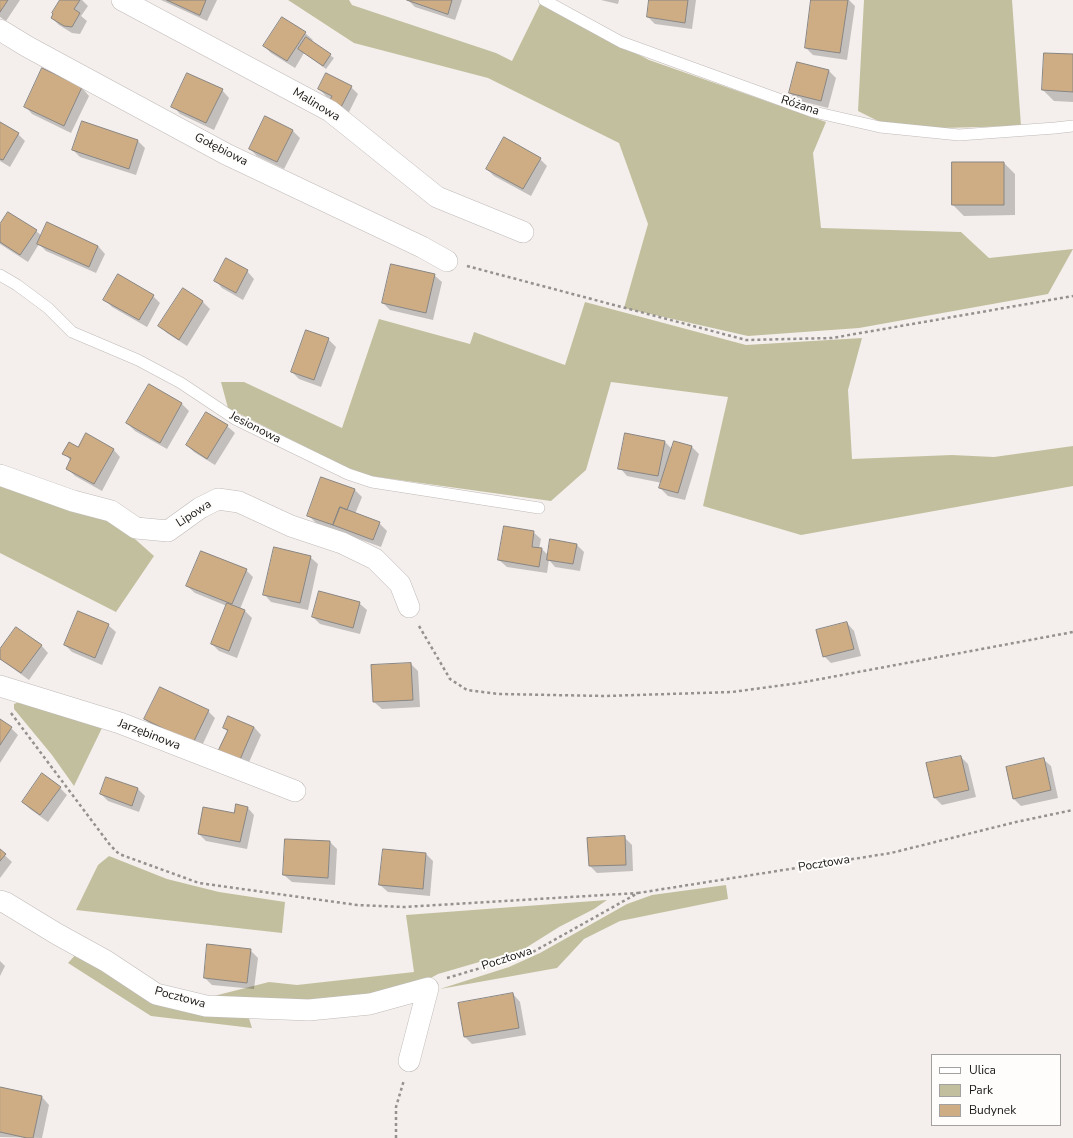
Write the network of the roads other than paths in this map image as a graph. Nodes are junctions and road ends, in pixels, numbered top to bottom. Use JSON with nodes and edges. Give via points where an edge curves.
{"nodes":[{"id":1,"x":122,"y":0,"type":"edge"},
{"id":2,"x":544,"y":0,"type":"edge"},
{"id":3,"x":0,"y":30,"type":"edge"},
{"id":4,"x":1073,"y":126,"type":"edge"},
{"id":5,"x":523,"y":232,"type":"dead end"},
{"id":6,"x":447,"y":261,"type":"road end"},
{"id":7,"x":0,"y":275,"type":"edge"},
{"id":8,"x":0,"y":475,"type":"edge"},
{"id":9,"x":539,"y":508,"type":"dead end"},
{"id":10,"x":409,"y":607,"type":"road end"},
{"id":11,"x":0,"y":686,"type":"edge"},
{"id":12,"x":295,"y":791,"type":"dead end"},
{"id":13,"x":0,"y":901,"type":"edge"},
{"id":14,"x":409,"y":1061,"type":"road end"}],
"edges":[{"from":1,"to":5,"type":"street","name":"Malinowa","via":[[330,111],[437,197]]},
{"from":2,"to":4,"type":"lane","name":"Różana","via":[[621,42],[814,112],[880,127],[959,135]]},
{"from":3,"to":6,"type":"street","name":"Gołębiowa","via":[[226,154]]},
{"from":7,"to":9,"type":"lane","name":"Jesionowa","via":[[48,308],[72,332],[182,383],[235,419],[348,474],[372,482]]},
{"from":8,"to":10,"type":"street","name":"Lipowa","via":[[111,511],[136,528],[168,531],[200,508],[218,499],[239,502],[291,526],[342,543],[375,558],[400,584]]},
{"from":11,"to":12,"type":"street","name":"Jarzębinowa","via":[[120,723]]},
{"from":13,"to":14,"type":"street","name":"Pocztowa","via":[[6,902],[106,961],[156,994],[206,1006],[309,1010],[370,1004],[428,988]]}]}
